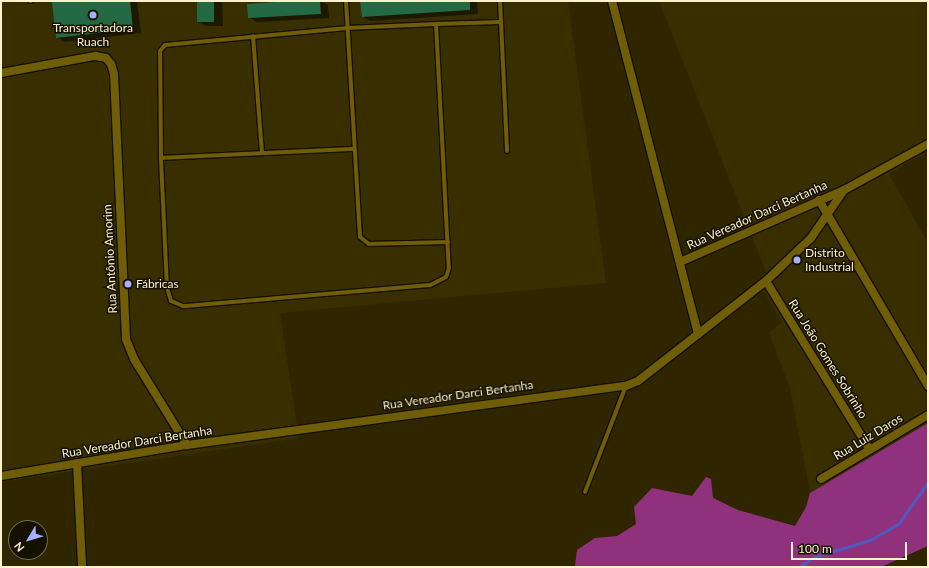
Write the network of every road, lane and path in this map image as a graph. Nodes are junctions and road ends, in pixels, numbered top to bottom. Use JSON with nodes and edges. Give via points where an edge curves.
{"nodes":[{"id":1,"x":346,"y":1,"type":"edge"},
{"id":2,"x":500,"y":1,"type":"edge"},
{"id":3,"x":612,"y":1,"type":"edge"},
{"id":4,"x":500,"y":22,"type":"junction"},
{"id":5,"x":436,"y":24,"type":"junction"},
{"id":6,"x":348,"y":28,"type":"junction"},
{"id":7,"x":253,"y":36,"type":"junction"},
{"id":8,"x":1,"y":73,"type":"edge"},
{"id":9,"x":928,"y":144,"type":"edge"},
{"id":10,"x":354,"y":149,"type":"junction"},
{"id":11,"x":507,"y":151,"type":"dead end"},
{"id":12,"x":262,"y":153,"type":"junction"},
{"id":13,"x":161,"y":158,"type":"junction"},
{"id":14,"x":844,"y":190,"type":"junction"},
{"id":15,"x":819,"y":200,"type":"junction"},
{"id":16,"x":828,"y":216,"type":"junction"},
{"id":17,"x":448,"y":242,"type":"junction"},
{"id":18,"x":680,"y":262,"type":"junction"},
{"id":19,"x":766,"y":281,"type":"junction"},
{"id":20,"x":698,"y":334,"type":"junction"},
{"id":21,"x":626,"y":386,"type":"junction"},
{"id":22,"x":928,"y":386,"type":"edge"},
{"id":23,"x":928,"y":415,"type":"edge"},
{"id":24,"x":187,"y":445,"type":"junction"},
{"id":25,"x":870,"y":450,"type":"junction"},
{"id":26,"x":77,"y":464,"type":"junction"},
{"id":27,"x":1,"y":476,"type":"edge"},
{"id":28,"x":821,"y":479,"type":"dead end"},
{"id":29,"x":585,"y":492,"type":"dead end"},
{"id":30,"x":82,"y":567,"type":"edge"}],
"edges":[{"from":1,"to":6,"type":"lane"},
{"from":2,"to":4,"type":"lane"},
{"from":3,"to":18,"type":"street"},
{"from":4,"to":5,"type":"lane"},
{"from":4,"to":11,"type":"lane"},
{"from":5,"to":6,"type":"lane"},
{"from":5,"to":17,"type":"lane"},
{"from":6,"to":7,"type":"lane"},
{"from":6,"to":10,"type":"lane"},
{"from":7,"to":12,"type":"lane"},
{"from":7,"to":13,"type":"lane","via":[[170,42],[162,48]]},
{"from":8,"to":24,"type":"street","name":"Rua Antônio Amorim","via":[[95,56],[106,58],[111,64],[114,74],[126,339],[134,359]]},
{"from":9,"to":14,"type":"street","name":"Rua Vereador Darci Bertanha"},
{"from":10,"to":12,"type":"lane"},
{"from":10,"to":17,"type":"lane","via":[[358,230],[362,240],[369,244]]},
{"from":12,"to":13,"type":"lane"},
{"from":13,"to":17,"type":"lane","via":[[167,294],[177,305],[430,285],[446,277],[449,268]]},
{"from":14,"to":15,"type":"street","name":"Rua Vereador Darci Bertanha"},
{"from":14,"to":16,"type":"street","name":"Rua Vereador Darci Bertanha"},
{"from":15,"to":16,"type":"street"},
{"from":15,"to":18,"type":"street","name":"Rua Vereador Darci Bertanha"},
{"from":16,"to":19,"type":"street","name":"Rua Vereador Darci Bertanha","via":[[811,238]]},
{"from":16,"to":22,"type":"street"},
{"from":18,"to":20,"type":"street"},
{"from":19,"to":20,"type":"street","name":"Rua Vereador Darci Bertanha"},
{"from":19,"to":25,"type":"street","name":"Rua João Gomes Sobrinho"},
{"from":20,"to":21,"type":"street","name":"Rua Vereador Darci Bertanha","via":[[649,375]]},
{"from":21,"to":24,"type":"street","name":"Rua Vereador Darci Bertanha"},
{"from":21,"to":29,"type":"lane"},
{"from":23,"to":25,"type":"street","name":"Rua Luiz Daros"},
{"from":24,"to":26,"type":"street","name":"Rua Vereador Darci Bertanha"},
{"from":25,"to":28,"type":"street","name":"Rua Luiz Daros"},
{"from":26,"to":27,"type":"street","name":"Rua Vereador Darci Bertanha"},
{"from":26,"to":30,"type":"street"}]}
